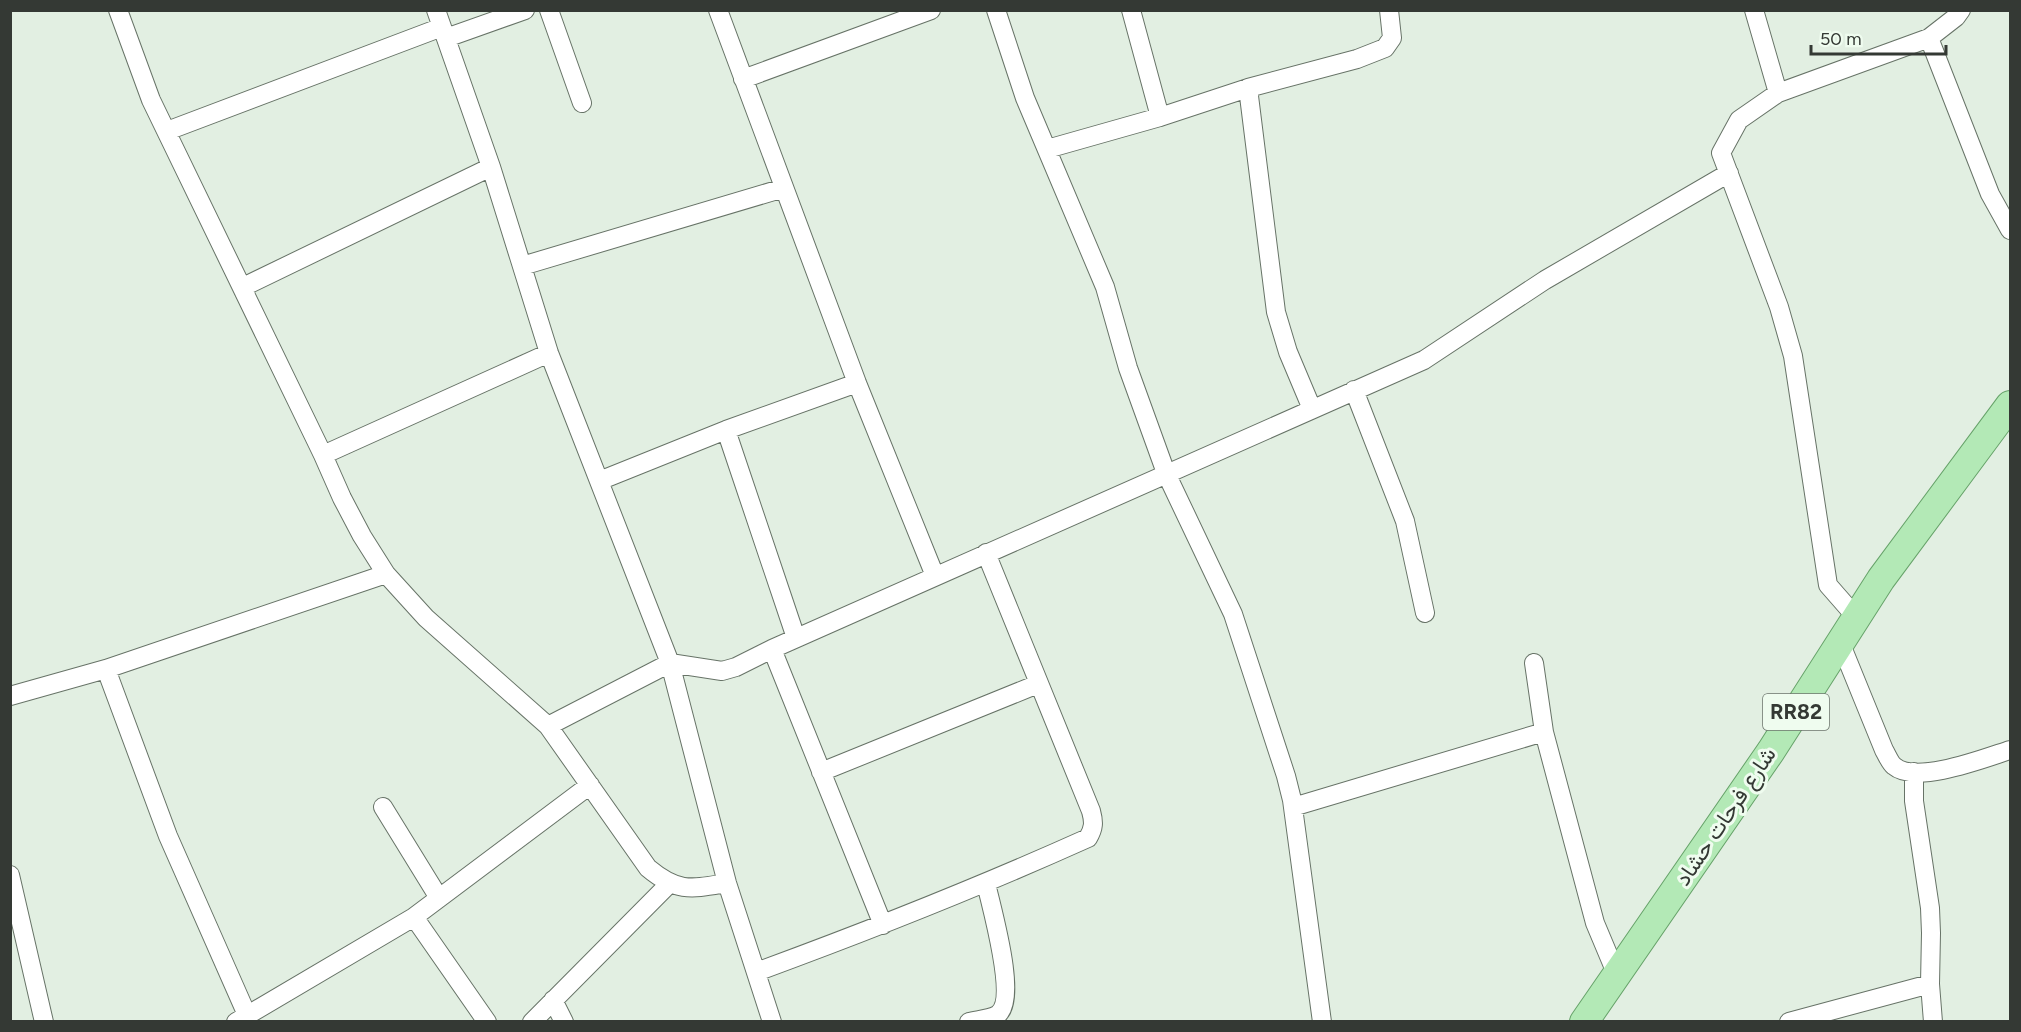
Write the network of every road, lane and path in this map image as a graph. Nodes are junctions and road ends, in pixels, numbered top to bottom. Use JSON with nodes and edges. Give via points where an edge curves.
{"nodes":[{"id":1,"x":118,"y":10,"type":"edge"},
{"id":2,"x":525,"y":10,"type":"edge"},
{"id":3,"x":549,"y":10,"type":"edge"},
{"id":4,"x":718,"y":10,"type":"edge"},
{"id":5,"x":932,"y":10,"type":"edge"},
{"id":6,"x":996,"y":10,"type":"edge"},
{"id":7,"x":1131,"y":10,"type":"edge"},
{"id":8,"x":1389,"y":10,"type":"edge"},
{"id":9,"x":1754,"y":10,"type":"edge"},
{"id":10,"x":1961,"y":10,"type":"edge"},
{"id":11,"x":442,"y":25,"type":"edge"},
{"id":12,"x":1929,"y":38,"type":"junction"},
{"id":13,"x":743,"y":79,"type":"junction"},
{"id":14,"x":1248,"y":88,"type":"junction"},
{"id":15,"x":1778,"y":93,"type":"junction"},
{"id":16,"x":582,"y":103,"type":"dead end"},
{"id":17,"x":1160,"y":117,"type":"junction"},
{"id":18,"x":166,"y":131,"type":"junction"},
{"id":19,"x":1047,"y":149,"type":"junction"},
{"id":20,"x":491,"y":167,"type":"junction"},
{"id":21,"x":1729,"y":173,"type":"junction"},
{"id":22,"x":784,"y":188,"type":"junction"},
{"id":23,"x":2010,"y":230,"type":"edge"},
{"id":24,"x":522,"y":266,"type":"junction"},
{"id":25,"x":243,"y":287,"type":"junction"},
{"id":26,"x":549,"y":353,"type":"junction"},
{"id":27,"x":857,"y":383,"type":"junction"},
{"id":28,"x":1354,"y":390,"type":"junction"},
{"id":29,"x":2010,"y":405,"type":"edge"},
{"id":30,"x":1312,"y":409,"type":"junction"},
{"id":31,"x":726,"y":430,"type":"junction"},
{"id":32,"x":323,"y":455,"type":"junction"},
{"id":33,"x":1166,"y":474,"type":"junction"},
{"id":34,"x":599,"y":481,"type":"junction"},
{"id":35,"x":986,"y":553,"type":"junction"},
{"id":36,"x":386,"y":574,"type":"junction"},
{"id":37,"x":935,"y":576,"type":"junction"},
{"id":38,"x":1425,"y":613,"type":"dead end"},
{"id":39,"x":1856,"y":617,"type":"junction"},
{"id":40,"x":796,"y":638,"type":"junction"},
{"id":41,"x":1840,"y":642,"type":"junction"},
{"id":42,"x":772,"y":649,"type":"junction"},
{"id":43,"x":670,"y":663,"type":"junction"},
{"id":44,"x":1534,"y":663,"type":"dead end"},
{"id":45,"x":106,"y":669,"type":"junction"},
{"id":46,"x":1038,"y":684,"type":"junction"},
{"id":47,"x":10,"y":696,"type":"edge"},
{"id":48,"x":548,"y":726,"type":"junction"},
{"id":49,"x":1544,"y":732,"type":"junction"},
{"id":50,"x":2010,"y":750,"type":"edge"},
{"id":51,"x":821,"y":772,"type":"junction"},
{"id":52,"x":1914,"y":772,"type":"junction"},
{"id":53,"x":590,"y":785,"type":"junction"},
{"id":54,"x":383,"y":807,"type":"dead end"},
{"id":55,"x":1293,"y":807,"type":"junction"},
{"id":56,"x":10,"y":875,"type":"edge"},
{"id":57,"x":727,"y":883,"type":"junction"},
{"id":58,"x":986,"y":883,"type":"junction"},
{"id":59,"x":670,"y":884,"type":"junction"},
{"id":60,"x":439,"y":898,"type":"junction"},
{"id":61,"x":414,"y":917,"type":"junction"},
{"id":62,"x":883,"y":925,"type":"junction"},
{"id":63,"x":756,"y":972,"type":"junction"},
{"id":64,"x":1616,"y":973,"type":"junction"},
{"id":65,"x":1930,"y":984,"type":"junction"},
{"id":66,"x":553,"y":1000,"type":"junction"},
{"id":67,"x":242,"y":1018,"type":"edge"},
{"id":68,"x":1584,"y":1021,"type":"edge"},
{"id":69,"x":44,"y":1022,"type":"edge"},
{"id":70,"x":487,"y":1022,"type":"edge"},
{"id":71,"x":532,"y":1022,"type":"edge"},
{"id":72,"x":564,"y":1022,"type":"edge"},
{"id":73,"x":772,"y":1022,"type":"edge"},
{"id":74,"x":969,"y":1022,"type":"edge"},
{"id":75,"x":1322,"y":1022,"type":"edge"},
{"id":76,"x":1789,"y":1022,"type":"edge"},
{"id":77,"x":1933,"y":1022,"type":"edge"}],
"edges":[{"from":1,"to":18,"type":"street"},
{"from":2,"to":11,"type":"street"},
{"from":3,"to":16,"type":"street"},
{"from":4,"to":13,"type":"street"},
{"from":5,"to":13,"type":"street"},
{"from":6,"to":19,"type":"street","via":[[1025,98]]},
{"from":7,"to":17,"type":"street"},
{"from":8,"to":14,"type":"street","via":[[1392,38],[1385,48]]},
{"from":9,"to":15,"type":"street"},
{"from":10,"to":12,"type":"street"},
{"from":11,"to":18,"type":"street"},
{"from":11,"to":20,"type":"street"},
{"from":12,"to":15,"type":"street"},
{"from":12,"to":23,"type":"street","via":[[1990,194]]},
{"from":13,"to":22,"type":"street"},
{"from":14,"to":17,"type":"street"},
{"from":14,"to":30,"type":"street","via":[[1276,312]]},
{"from":15,"to":21,"type":"street","via":[[1739,120],[1721,153]]},
{"from":17,"to":19,"type":"street"},
{"from":18,"to":25,"type":"street"},
{"from":19,"to":33,"type":"street","via":[[1105,287],[1128,368]]},
{"from":20,"to":24,"type":"street"},
{"from":20,"to":25,"type":"street"},
{"from":21,"to":28,"type":"street","via":[[1545,280],[1424,360]]},
{"from":21,"to":39,"type":"street","via":[[1793,356],[1828,585]]},
{"from":22,"to":24,"type":"street"},
{"from":22,"to":27,"type":"street"},
{"from":24,"to":26,"type":"street"},
{"from":25,"to":32,"type":"street"},
{"from":26,"to":32,"type":"street"},
{"from":26,"to":34,"type":"street"},
{"from":27,"to":31,"type":"street"},
{"from":27,"to":37,"type":"street"},
{"from":28,"to":30,"type":"street"},
{"from":28,"to":38,"type":"street","via":[[1405,521]]},
{"from":29,"to":39,"type":"main road","name":"شارع فرحات حشاد","number":"RR82"},
{"from":30,"to":33,"type":"street"},
{"from":31,"to":34,"type":"street"},
{"from":31,"to":40,"type":"street"},
{"from":32,"to":36,"type":"street","via":[[342,498]]},
{"from":33,"to":35,"type":"street"},
{"from":33,"to":55,"type":"street","via":[[1233,614]]},
{"from":34,"to":43,"type":"street"},
{"from":35,"to":37,"type":"street"},
{"from":35,"to":46,"type":"street"},
{"from":36,"to":45,"type":"street"},
{"from":36,"to":48,"type":"street","via":[[426,618]]},
{"from":37,"to":40,"type":"street"},
{"from":39,"to":41,"type":"main road","name":"شارع فرحات حشاد","number":"RR82"},
{"from":40,"to":42,"type":"street"},
{"from":41,"to":52,"type":"street","via":[[1893,766]]},
{"from":41,"to":64,"type":"main road","name":"شارع فرحات حشاد","number":"RR82","via":[[1764,760]]},
{"from":42,"to":43,"type":"street","via":[[722,670]]},
{"from":42,"to":51,"type":"street"},
{"from":43,"to":48,"type":"street"},
{"from":43,"to":57,"type":"street"},
{"from":44,"to":49,"type":"street"},
{"from":45,"to":47,"type":"street"},
{"from":45,"to":67,"type":"street"},
{"from":46,"to":51,"type":"street"},
{"from":46,"to":58,"type":"street","via":[[1091,811],[1093,830],[1088,838]]},
{"from":48,"to":53,"type":"street"},
{"from":49,"to":55,"type":"street"},
{"from":49,"to":64,"type":"street","via":[[1595,923]]},
{"from":50,"to":52,"type":"street","via":[[1967,763]]},
{"from":51,"to":62,"type":"street"},
{"from":52,"to":65,"type":"street","via":[[1914,801],[1930,908]]},
{"from":53,"to":59,"type":"street","via":[[648,868]]},
{"from":53,"to":60,"type":"street"},
{"from":54,"to":60,"type":"street"},
{"from":55,"to":75,"type":"street"},
{"from":56,"to":69,"type":"street"},
{"from":57,"to":59,"type":"street","via":[[694,888]]},
{"from":57,"to":63,"type":"street"},
{"from":58,"to":62,"type":"street"},
{"from":58,"to":74,"type":"street","via":[[1006,978],[1006,997],[996,1016]]},
{"from":59,"to":66,"type":"street"},
{"from":60,"to":61,"type":"street"},
{"from":61,"to":67,"type":"street"},
{"from":61,"to":70,"type":"street"},
{"from":62,"to":63,"type":"street"},
{"from":63,"to":73,"type":"street"},
{"from":64,"to":68,"type":"main road","name":"شارع فرحات حشاد","number":"RR82"},
{"from":65,"to":76,"type":"street"},
{"from":65,"to":77,"type":"street"},
{"from":66,"to":71,"type":"street"},
{"from":66,"to":72,"type":"street"}]}
